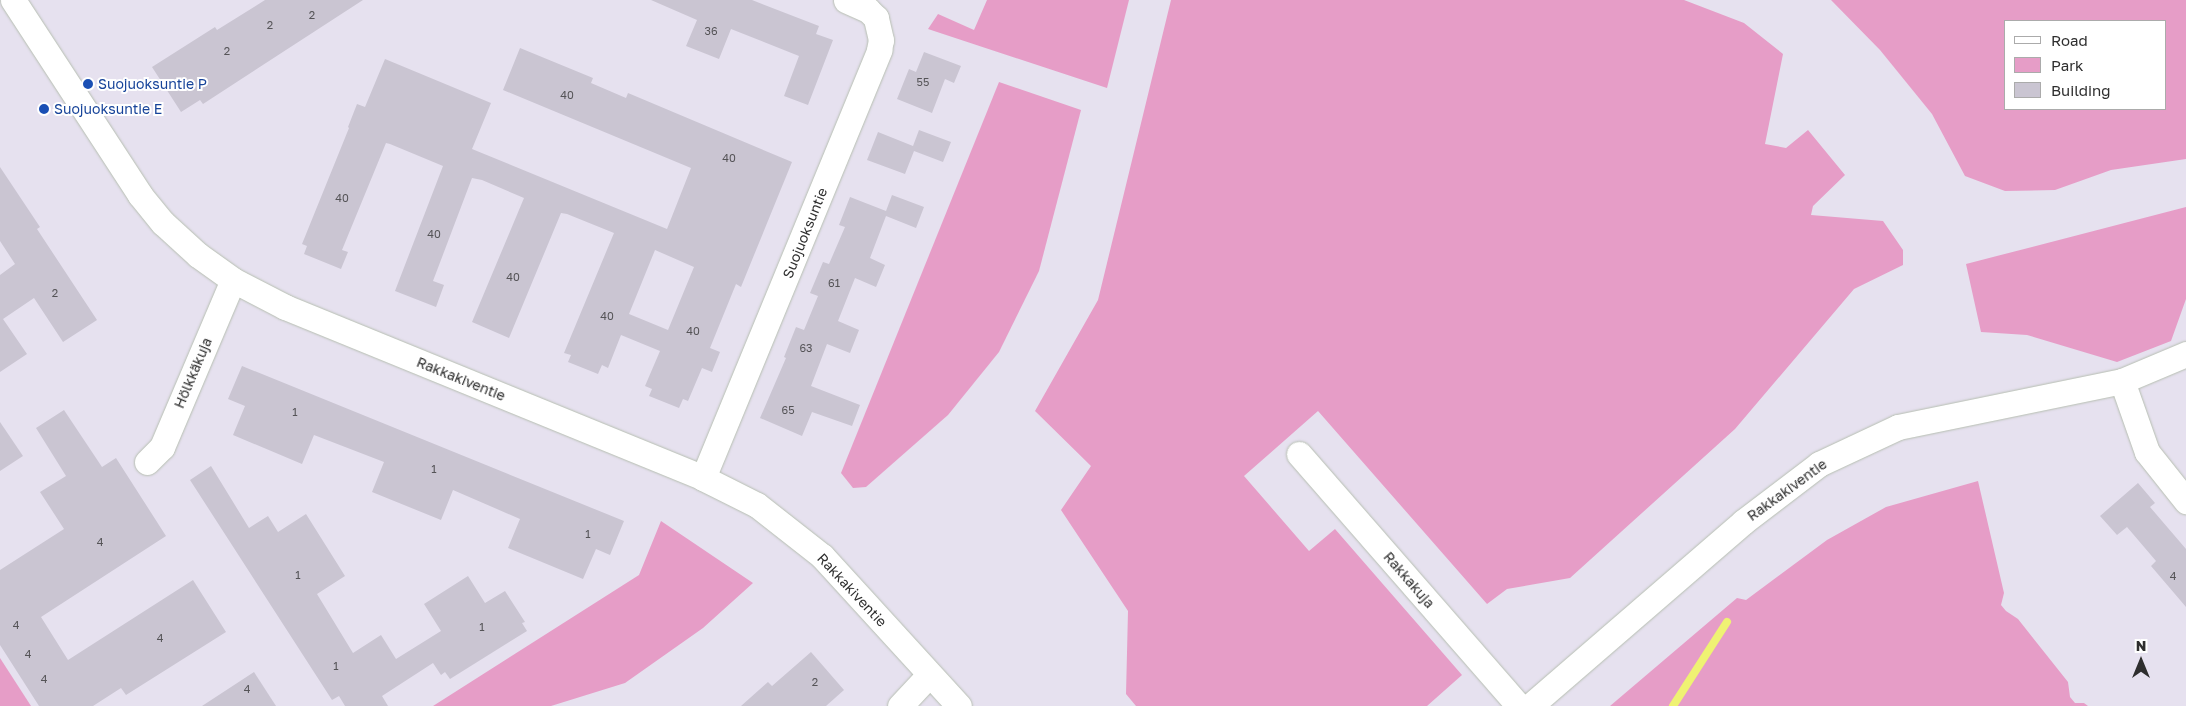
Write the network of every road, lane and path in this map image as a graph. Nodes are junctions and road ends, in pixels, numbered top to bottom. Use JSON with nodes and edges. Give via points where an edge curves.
{"nodes":[{"id":1,"x":13,"y":0,"type":"edge"},
{"id":2,"x":846,"y":0,"type":"edge"},
{"id":3,"x":233,"y":280,"type":"junction"},
{"id":4,"x":2186,"y":354,"type":"edge"},
{"id":5,"x":2122,"y":381,"type":"junction"},
{"id":6,"x":1299,"y":454,"type":"dead end"},
{"id":7,"x":148,"y":462,"type":"dead end"},
{"id":8,"x":703,"y":478,"type":"junction"},
{"id":9,"x":2186,"y":500,"type":"edge"},
{"id":10,"x":929,"y":675,"type":"junction"},
{"id":11,"x":900,"y":706,"type":"edge"},
{"id":12,"x":959,"y":706,"type":"edge"},
{"id":13,"x":1519,"y":706,"type":"edge"},
{"id":14,"x":1530,"y":706,"type":"edge"}],
"edges":[{"from":1,"to":3,"type":"street","name":"Rakkakiventie","via":[[140,195],[163,223],[198,255]]},
{"from":2,"to":8,"type":"street","name":"Suojuoksuntie","via":[[868,10],[876,18],[880,50]]},
{"from":3,"to":7,"type":"street","name":"Hölkkäkuja","via":[[162,447]]},
{"from":3,"to":8,"type":"street","name":"Rakkakiventie","via":[[285,307]]},
{"from":4,"to":5,"type":"street","name":"Rakkakiventie"},
{"from":5,"to":9,"type":"street","via":[[2147,452]]},
{"from":5,"to":14,"type":"street","name":"Rakkakiventie","via":[[1898,427],[1819,464],[1743,522]]},
{"from":6,"to":13,"type":"street","name":"Rakkakuja"},
{"from":8,"to":10,"type":"street","name":"Rakkakiventie","via":[[757,505],[822,556]]},
{"from":10,"to":11,"type":"street"},
{"from":10,"to":12,"type":"street","name":"Rakkakiventie"}]}
